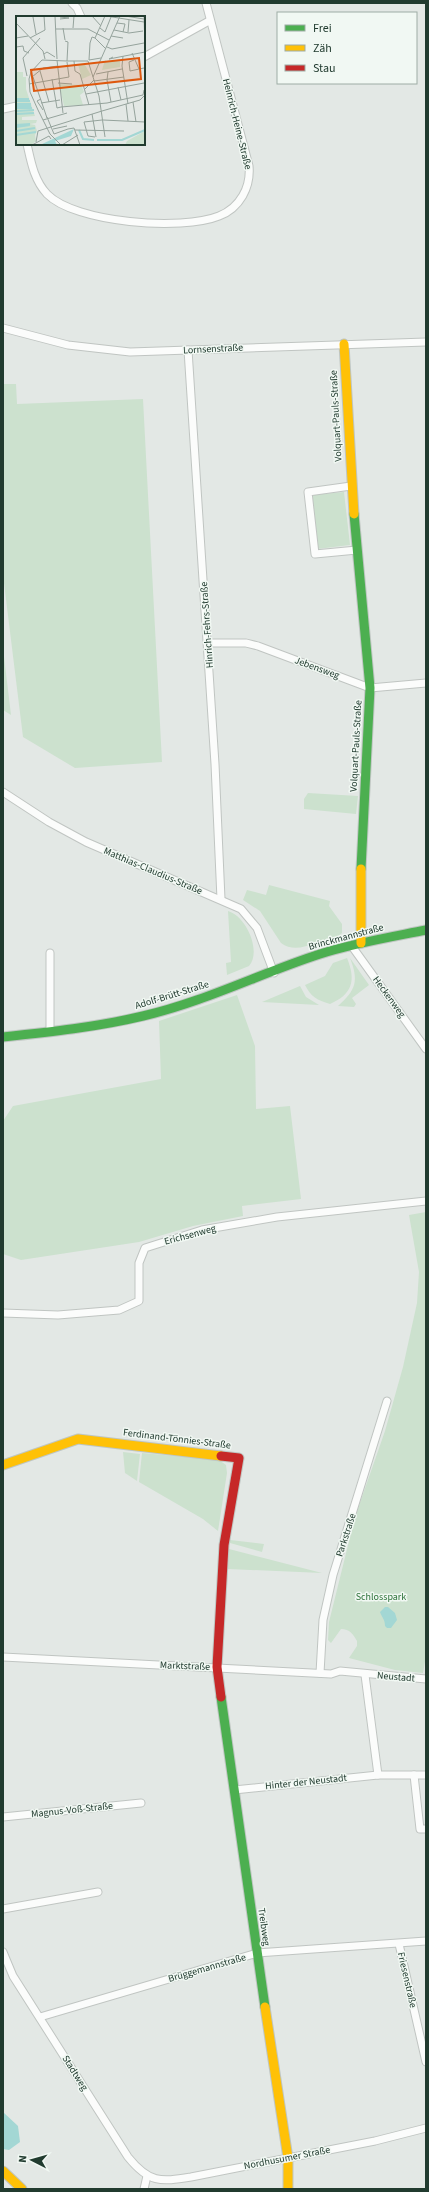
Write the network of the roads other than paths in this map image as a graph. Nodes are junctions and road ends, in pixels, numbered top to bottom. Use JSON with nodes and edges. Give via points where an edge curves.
{"nodes":[{"id":1,"x":72,"y":3,"type":"edge"},
{"id":2,"x":206,"y":3,"type":"edge"},
{"id":3,"x":81,"y":16,"type":"edge"},
{"id":4,"x":209,"y":21,"type":"junction"},
{"id":5,"x":145,"y":56,"type":"edge"},
{"id":6,"x":16,"y":106,"type":"edge"},
{"id":7,"x":3,"y":109,"type":"edge"},
{"id":8,"x":27,"y":145,"type":"edge"},
{"id":9,"x":3,"y":328,"type":"edge"},
{"id":10,"x":426,"y":342,"type":"edge"},
{"id":11,"x":344,"y":344,"type":"junction"},
{"id":12,"x":188,"y":350,"type":"junction"},
{"id":13,"x":351,"y":486,"type":"junction"},
{"id":14,"x":357,"y":550,"type":"junction"},
{"id":15,"x":208,"y":643,"type":"junction"},
{"id":16,"x":426,"y":683,"type":"edge"},
{"id":17,"x":370,"y":688,"type":"junction"},
{"id":18,"x":3,"y":792,"type":"edge"},
{"id":19,"x":221,"y":899,"type":"junction"},
{"id":20,"x":426,"y":930,"type":"edge"},
{"id":21,"x":361,"y":943,"type":"junction"},
{"id":22,"x":351,"y":946,"type":"junction"},
{"id":23,"x":50,"y":953,"type":"dead end"},
{"id":24,"x":274,"y":973,"type":"junction"},
{"id":25,"x":50,"y":1032,"type":"junction"},
{"id":26,"x":3,"y":1037,"type":"edge"},
{"id":27,"x":426,"y":1049,"type":"edge"},
{"id":28,"x":426,"y":1201,"type":"edge"},
{"id":29,"x":3,"y":1313,"type":"edge"},
{"id":30,"x":388,"y":1401,"type":"dead end"},
{"id":31,"x":3,"y":1465,"type":"edge"},
{"id":32,"x":3,"y":1657,"type":"edge"},
{"id":33,"x":217,"y":1667,"type":"junction"},
{"id":34,"x":320,"y":1673,"type":"junction"},
{"id":35,"x":365,"y":1674,"type":"junction"},
{"id":36,"x":426,"y":1679,"type":"edge"},
{"id":37,"x":378,"y":1774,"type":"junction"},
{"id":38,"x":414,"y":1775,"type":"junction"},
{"id":39,"x":426,"y":1775,"type":"edge"},
{"id":40,"x":234,"y":1790,"type":"junction"},
{"id":41,"x":141,"y":1803,"type":"dead end"},
{"id":42,"x":3,"y":1817,"type":"edge"},
{"id":43,"x":426,"y":1829,"type":"edge"},
{"id":44,"x":98,"y":1892,"type":"dead end"},
{"id":45,"x":3,"y":1909,"type":"edge"},
{"id":46,"x":426,"y":1941,"type":"edge"},
{"id":47,"x":399,"y":1944,"type":"junction"},
{"id":48,"x":3,"y":1952,"type":"edge"},
{"id":49,"x":257,"y":1953,"type":"junction"},
{"id":50,"x":40,"y":2017,"type":"junction"},
{"id":51,"x":426,"y":2062,"type":"edge"},
{"id":52,"x":426,"y":2128,"type":"edge"},
{"id":53,"x":288,"y":2158,"type":"junction"},
{"id":54,"x":3,"y":2171,"type":"edge"},
{"id":55,"x":147,"y":2176,"type":"junction"},
{"id":56,"x":22,"y":2189,"type":"edge"},
{"id":57,"x":144,"y":2189,"type":"edge"},
{"id":58,"x":288,"y":2189,"type":"edge"}],
"edges":[{"from":1,"to":3,"type":"street"},
{"from":2,"to":4,"type":"street","name":"Heinrich-Heine-Straße"},
{"from":4,"to":5,"type":"street"},
{"from":4,"to":8,"type":"street","name":"Heinrich-Heine-Straße","via":[[248,157],[250,172],[245,191],[229,211],[209,219],[175,223],[120,221],[81,212],[54,200],[40,186]]},
{"from":6,"to":7,"type":"street"},
{"from":9,"to":12,"type":"street","name":"Lornsenstraße","via":[[87,348],[130,352]]},
{"from":10,"to":11,"type":"street","name":"Lornsenstraße"},
{"from":11,"to":12,"type":"street","name":"Lornsenstraße"},
{"from":11,"to":13,"type":"street","name":"Volquart-Pauls-Straße"},
{"from":12,"to":15,"type":"street","name":"Hinrich-Fehrs-Straße"},
{"from":13,"to":14,"type":"street","name":"Volquart-Pauls-Straße"},
{"from":13,"to":14,"type":"street","via":[[308,492],[315,554]]},
{"from":14,"to":17,"type":"street","name":"Volquart-Pauls-Straße"},
{"from":15,"to":17,"type":"street","name":"Jebensweg","via":[[258,646]]},
{"from":15,"to":19,"type":"street","name":"Hinrich-Fehrs-Straße"},
{"from":16,"to":17,"type":"street","name":"Jebensweg"},
{"from":17,"to":21,"type":"street","name":"Volquart-Pauls-Straße","via":[[361,873]]},
{"from":18,"to":19,"type":"street","name":"Matthias-Claudius-Straße","via":[[86,842]]},
{"from":19,"to":24,"type":"street","name":"Matthias-Claudius-Straße","via":[[241,909],[252,920]]},
{"from":20,"to":21,"type":"street","name":"Brinckmannstraße"},
{"from":21,"to":22,"type":"street","name":"Brinckmannstraße"},
{"from":22,"to":24,"type":"street","name":"Brinckmannstraße","via":[[320,954]]},
{"from":22,"to":27,"type":"street","name":"Heckenweg"},
{"from":23,"to":25,"type":"street"},
{"from":24,"to":25,"type":"street","name":"Adolf-Brütt-Straße","via":[[144,1016]]},
{"from":25,"to":26,"type":"street","name":"Adolf-Brütt-Straße"},
{"from":28,"to":29,"type":"street","name":"Erichsenweg","via":[[300,1214],[202,1230],[145,1248],[139,1263],[139,1301],[119,1310],[58,1315]]},
{"from":30,"to":34,"type":"street","name":"Parkstraße","via":[[333,1575],[323,1620]]},
{"from":31,"to":33,"type":"street","name":"Ferdinand-Tönnies-Straße","via":[[78,1439],[239,1458],[224,1545]]},
{"from":32,"to":33,"type":"street","name":"Marktstraße"},
{"from":33,"to":34,"type":"street","name":"Marktstraße"},
{"from":33,"to":40,"type":"street","name":"Treibweg"},
{"from":34,"to":35,"type":"street","name":"Marktstraße","via":[[331,1674],[340,1671]]},
{"from":35,"to":36,"type":"street","name":"Neustadt"},
{"from":35,"to":37,"type":"street"},
{"from":37,"to":38,"type":"street","name":"Hinter der Neustadt"},
{"from":37,"to":40,"type":"street","name":"Hinter der Neustadt"},
{"from":38,"to":39,"type":"street","name":"Hinter der Neustadt"},
{"from":38,"to":43,"type":"street","via":[[420,1829]]},
{"from":40,"to":49,"type":"street","name":"Treibweg"},
{"from":41,"to":42,"type":"street","name":"Magnus-Voß-Straße"},
{"from":44,"to":45,"type":"street"},
{"from":46,"to":47,"type":"street","name":"Brüggemannstraße"},
{"from":47,"to":49,"type":"street","name":"Brüggemannstraße"},
{"from":47,"to":51,"type":"street","name":"Friesenstraße"},
{"from":48,"to":50,"type":"street","name":"Stadtweg","via":[[13,1976]]},
{"from":49,"to":50,"type":"street","name":"Brüggemannstraße"},
{"from":49,"to":53,"type":"street","name":"Treibweg"},
{"from":50,"to":55,"type":"street","name":"Stadtweg","via":[[128,2158]]},
{"from":52,"to":53,"type":"street","name":"Nordhusumer Straße"},
{"from":53,"to":55,"type":"street","name":"Nordhusumer Straße","via":[[176,2179],[155,2179]]},
{"from":53,"to":58,"type":"street","name":"Treibweg"},
{"from":54,"to":56,"type":"street"},
{"from":55,"to":57,"type":"street"}]}
